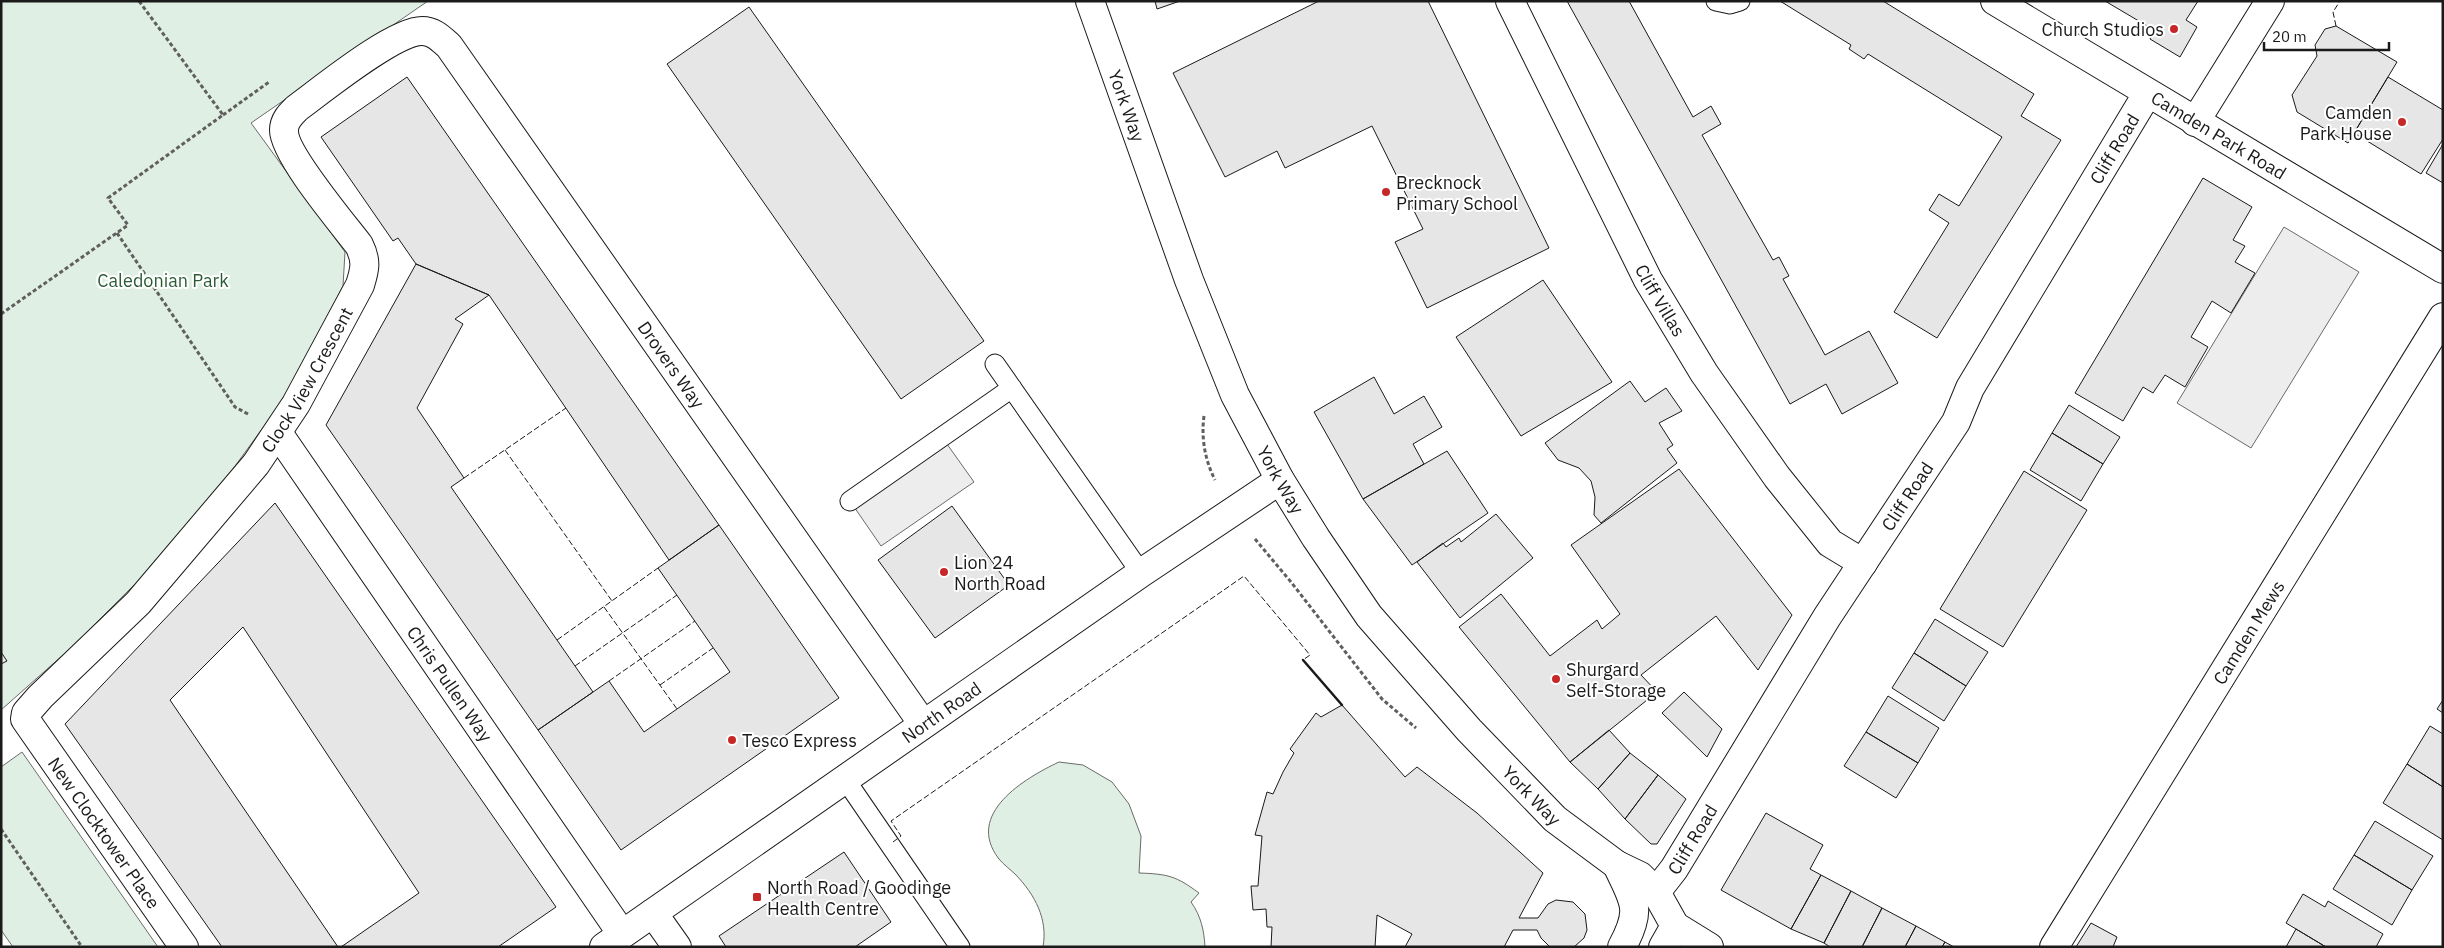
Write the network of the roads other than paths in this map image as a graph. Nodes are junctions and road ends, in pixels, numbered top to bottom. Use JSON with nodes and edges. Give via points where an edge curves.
{"nodes":[{"id":1,"x":1090,"y":1,"type":"edge"},
{"id":2,"x":1510,"y":1,"type":"edge"},
{"id":3,"x":1716,"y":1,"type":"edge"},
{"id":4,"x":1740,"y":1,"type":"edge"},
{"id":5,"x":1995,"y":1,"type":"edge"},
{"id":6,"x":2270,"y":1,"type":"edge"},
{"id":7,"x":403,"y":36,"type":"joint"},
{"id":8,"x":2148,"y":94,"type":"junction"},
{"id":9,"x":2195,"y":122,"type":"junction"},
{"id":10,"x":2443,"y":269,"type":"edge"},
{"id":11,"x":2443,"y":318,"type":"edge"},
{"id":12,"x":995,"y":364,"type":"dead end"},
{"id":13,"x":1012,"y":388,"type":"junction"},
{"id":14,"x":278,"y":433,"type":"junction"},
{"id":15,"x":1280,"y":480,"type":"junction"},
{"id":16,"x":850,"y":501,"type":"dead end"},
{"id":17,"x":1863,"y":563,"type":"junction"},
{"id":18,"x":1141,"y":573,"type":"junction"},
{"id":19,"x":24,"y":719,"type":"joint"},
{"id":20,"x":923,"y":724,"type":"junction"},
{"id":21,"x":845,"y":779,"type":"junction"},
{"id":22,"x":1617,"y":865,"type":"junction"},
{"id":23,"x":1656,"y":892,"type":"junction"},
{"id":24,"x":653,"y":913,"type":"junction"},
{"id":25,"x":1669,"y":936,"type":"edge"},
{"id":26,"x":613,"y":940,"type":"edge"},
{"id":27,"x":184,"y":947,"type":"edge"},
{"id":28,"x":678,"y":947,"type":"edge"},
{"id":29,"x":960,"y":947,"type":"edge"},
{"id":30,"x":1622,"y":947,"type":"edge"},
{"id":31,"x":1708,"y":947,"type":"edge"},
{"id":32,"x":2054,"y":947,"type":"edge"}],
"edges":[{"from":1,"to":15,"type":"street","name":"York Way","via":[[1206,325],[1235,395]]},
{"from":2,"to":17,"type":"street","name":"Cliff Villas","via":[[1644,272],[1704,373],[1777,477],[1830,543]]},
{"from":3,"to":4,"type":"lane","via":[[1730,4]]},
{"from":5,"to":8,"type":"street","name":"Camden Park Road"},
{"from":6,"to":9,"type":"street"},
{"from":7,"to":14,"type":"street","name":"Clock View Crescent","via":[[297,108],[285,122],[284,135],[291,153],[359,245],[366,266],[360,285]]},
{"from":7,"to":20,"type":"street","name":"Drovers Way","via":[[432,32],[449,46]]},
{"from":8,"to":9,"type":"street","name":"Camden Park Road"},
{"from":8,"to":17,"type":"street","name":"Cliff Road","via":[[1970,388],[1956,422]]},
{"from":9,"to":10,"type":"street","name":"Camden Park Road"},
{"from":11,"to":32,"type":"street","name":"Camden Mews"},
{"from":12,"to":13,"type":"lane"},
{"from":13,"to":16,"type":"lane"},
{"from":13,"to":18,"type":"lane"},
{"from":14,"to":19,"type":"street","name":"Clock View Crescent","via":[[256,464],[138,603],[40,697]]},
{"from":14,"to":26,"type":"street","name":"Chris Pullen Way"},
{"from":15,"to":18,"type":"street","name":"North Road"},
{"from":15,"to":22,"type":"street","name":"York Way","via":[[1369,616],[1469,730],[1556,819]]},
{"from":17,"to":23,"type":"street","name":"Cliff Road","via":[[1674,869]]},
{"from":18,"to":20,"type":"street","name":"North Road"},
{"from":19,"to":27,"type":"street","name":"New Clocktower Place"},
{"from":20,"to":21,"type":"street","name":"North Road"},
{"from":21,"to":24,"type":"street","name":"North Road"},
{"from":21,"to":29,"type":"lane"},
{"from":22,"to":23,"type":"street","name":"York Way","via":[[1640,876]]},
{"from":22,"to":30,"type":"street","name":"York Way","via":[[1633,900],[1635,920]]},
{"from":23,"to":25,"type":"street","name":"York Way"},
{"from":24,"to":26,"type":"street","name":"North Road"},
{"from":24,"to":28,"type":"street"},
{"from":25,"to":31,"type":"street","name":"York Way"}]}
